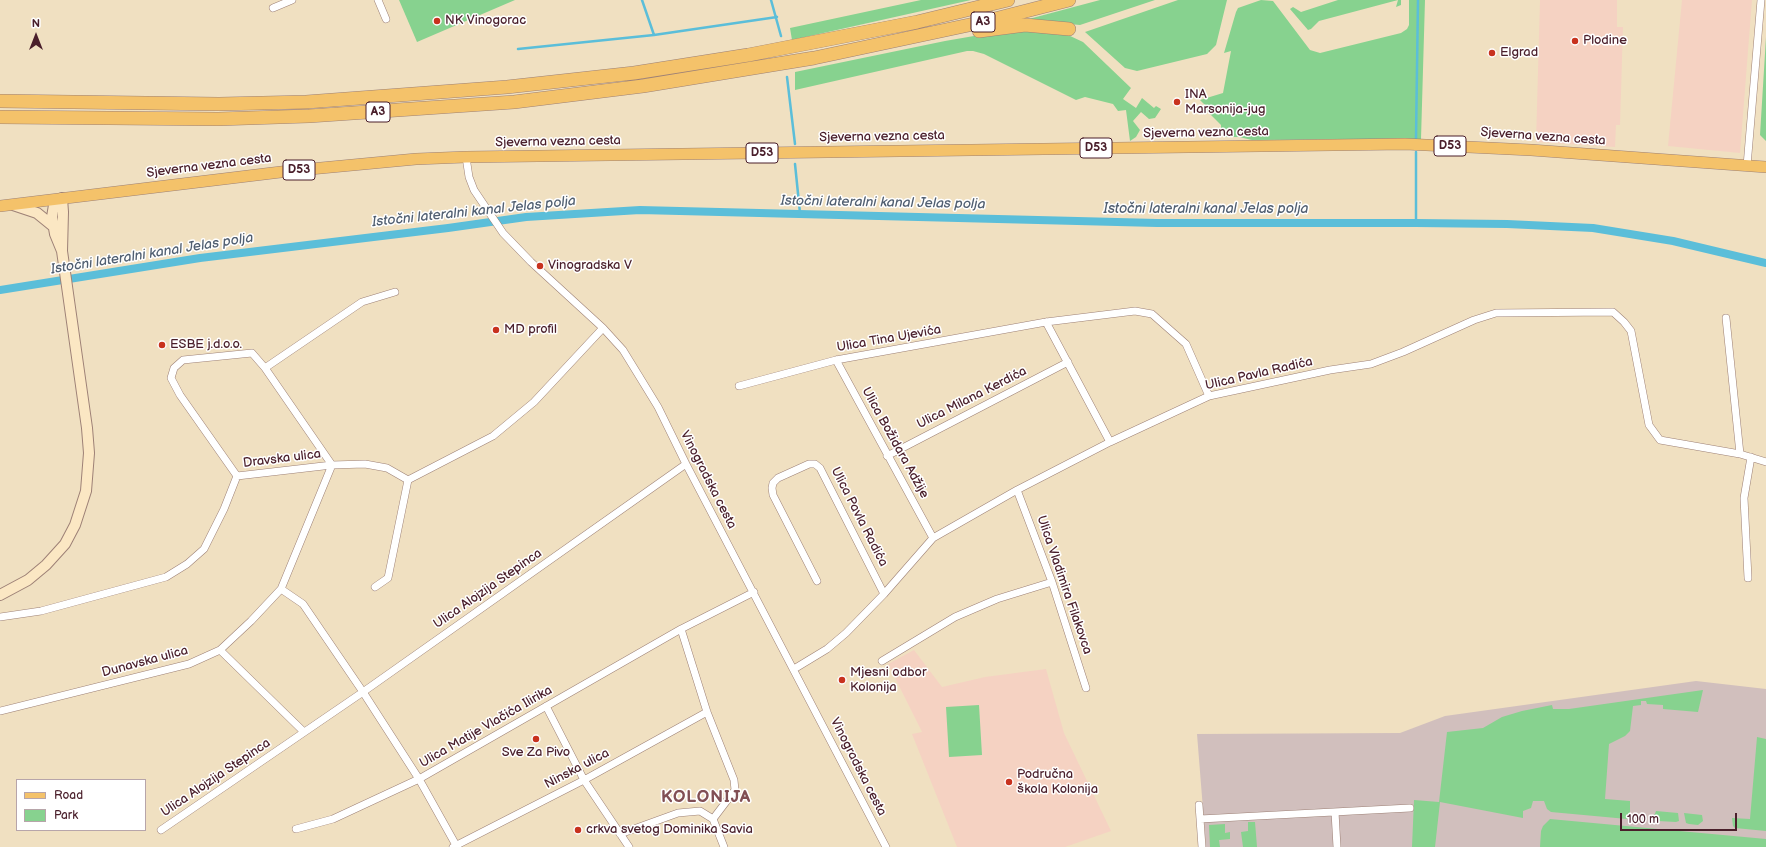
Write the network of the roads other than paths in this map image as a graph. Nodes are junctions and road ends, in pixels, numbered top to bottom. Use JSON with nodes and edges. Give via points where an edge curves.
{"nodes":[{"id":1,"x":292,"y":0,"type":"edge"},
{"id":2,"x":378,"y":0,"type":"edge"},
{"id":3,"x":979,"y":0,"type":"edge"},
{"id":4,"x":1008,"y":0,"type":"edge"},
{"id":5,"x":1069,"y":0,"type":"edge"},
{"id":6,"x":1761,"y":0,"type":"edge"},
{"id":7,"x":273,"y":8,"type":"dead end"},
{"id":8,"x":386,"y":19,"type":"dead end"},
{"id":9,"x":917,"y":22,"type":"junction"},
{"id":10,"x":1069,"y":29,"type":"dead end"},
{"id":11,"x":897,"y":41,"type":"junction"},
{"id":12,"x":0,"y":101,"type":"edge"},
{"id":13,"x":0,"y":117,"type":"edge"},
{"id":14,"x":466,"y":157,"type":"junction"},
{"id":15,"x":1747,"y":166,"type":"junction"},
{"id":16,"x":1766,"y":167,"type":"edge"},
{"id":17,"x":62,"y":198,"type":"junction"},
{"id":18,"x":5,"y":206,"type":"edge"},
{"id":19,"x":53,"y":226,"type":"junction"},
{"id":20,"x":62,"y":251,"type":"junction"},
{"id":21,"x":395,"y":292,"type":"dead end"},
{"id":22,"x":1726,"y":318,"type":"dead end"},
{"id":23,"x":1046,"y":322,"type":"junction"},
{"id":24,"x":603,"y":328,"type":"junction"},
{"id":25,"x":836,"y":360,"type":"junction"},
{"id":26,"x":1068,"y":362,"type":"junction"},
{"id":27,"x":265,"y":368,"type":"junction"},
{"id":28,"x":739,"y":386,"type":"dead end"},
{"id":29,"x":1209,"y":396,"type":"junction"},
{"id":30,"x":1110,"y":442,"type":"junction"},
{"id":31,"x":1740,"y":454,"type":"junction"},
{"id":32,"x":888,"y":456,"type":"junction"},
{"id":33,"x":1751,"y":457,"type":"junction"},
{"id":34,"x":1766,"y":462,"type":"edge"},
{"id":35,"x":686,"y":464,"type":"junction"},
{"id":36,"x":332,"y":465,"type":"junction"},
{"id":37,"x":237,"y":476,"type":"junction"},
{"id":38,"x":408,"y":480,"type":"junction"},
{"id":39,"x":1017,"y":490,"type":"junction"},
{"id":40,"x":932,"y":538,"type":"junction"},
{"id":41,"x":1748,"y":578,"type":"dead end"},
{"id":42,"x":817,"y":581,"type":"dead end"},
{"id":43,"x":1052,"y":582,"type":"junction"},
{"id":44,"x":375,"y":587,"type":"dead end"},
{"id":45,"x":281,"y":589,"type":"junction"},
{"id":46,"x":754,"y":592,"type":"junction"},
{"id":47,"x":884,"y":594,"type":"junction"},
{"id":48,"x":0,"y":595,"type":"edge"},
{"id":49,"x":0,"y":616,"type":"edge"},
{"id":50,"x":681,"y":629,"type":"junction"},
{"id":51,"x":220,"y":650,"type":"junction"},
{"id":52,"x":882,"y":661,"type":"dead end"},
{"id":53,"x":794,"y":669,"type":"junction"},
{"id":54,"x":1086,"y":688,"type":"dead end"},
{"id":55,"x":363,"y":692,"type":"junction"},
{"id":56,"x":546,"y":706,"type":"junction"},
{"id":57,"x":0,"y":711,"type":"edge"},
{"id":58,"x":707,"y":712,"type":"junction"},
{"id":59,"x":304,"y":732,"type":"junction"},
{"id":60,"x":419,"y":779,"type":"junction"},
{"id":61,"x":584,"y":780,"type":"junction"},
{"id":62,"x":1199,"y":805,"type":"dead end"},
{"id":63,"x":1410,"y":808,"type":"dead end"},
{"id":64,"x":1335,"y":812,"type":"junction"},
{"id":65,"x":713,"y":819,"type":"junction"},
{"id":66,"x":1200,"y":819,"type":"junction"},
{"id":67,"x":296,"y":829,"type":"dead end"},
{"id":68,"x":161,"y":830,"type":"dead end"},
{"id":69,"x":620,"y":834,"type":"junction"},
{"id":70,"x":455,"y":846,"type":"edge"},
{"id":71,"x":629,"y":847,"type":"edge"},
{"id":72,"x":724,"y":847,"type":"edge"},
{"id":73,"x":886,"y":847,"type":"edge"},
{"id":74,"x":1202,"y":847,"type":"edge"},
{"id":75,"x":1337,"y":847,"type":"edge"}],
"edges":[{"from":1,"to":7,"type":"street"},
{"from":2,"to":8,"type":"street"},
{"from":3,"to":9,"type":"highway","via":[[935,12]]},
{"from":4,"to":9,"type":"highway","number":"A3"},
{"from":5,"to":11,"type":"highway","number":"A3"},
{"from":6,"to":15,"type":"street"},
{"from":9,"to":12,"type":"highway","number":"A3","via":[[748,55],[634,73],[507,87],[306,102],[211,104]]},
{"from":10,"to":11,"type":"highway","via":[[1010,26],[917,44]]},
{"from":11,"to":13,"type":"highway","number":"A3","via":[[753,69],[514,102],[234,119]]},
{"from":14,"to":15,"type":"main road","name":"Sjeverna vezna cesta","number":"D53","via":[[1405,144],[1531,150]]},
{"from":14,"to":17,"type":"main road","name":"Sjeverna vezna cesta","number":"D53","via":[[289,170]]},
{"from":14,"to":24,"type":"street","name":"Vinogradska cesta","via":[[474,190],[503,233]]},
{"from":15,"to":16,"type":"main road","name":"Sjeverna vezna cesta","number":"D53"},
{"from":17,"to":18,"type":"main road","name":"Sjeverna vezna cesta","number":"D53"},
{"from":17,"to":19,"type":"main road","via":[[54,205]]},
{"from":17,"to":20,"type":"main road"},
{"from":18,"to":19,"type":"main road","via":[[37,212]]},
{"from":19,"to":20,"type":"main road"},
{"from":20,"to":48,"type":"main road","via":[[87,428],[89,452],[86,491],[75,525],[65,544],[28,580]]},
{"from":21,"to":27,"type":"street","via":[[362,302]]},
{"from":22,"to":31,"type":"street"},
{"from":23,"to":25,"type":"street","name":"Ulica Tina Ujevića"},
{"from":23,"to":26,"type":"street"},
{"from":23,"to":29,"type":"street","name":"Ulica Tina Ujevića","via":[[1135,311],[1152,314],[1186,344]]},
{"from":24,"to":35,"type":"street","name":"Vinogradska cesta","via":[[622,350],[658,407]]},
{"from":24,"to":38,"type":"street","via":[[534,402],[493,436]]},
{"from":25,"to":28,"type":"street","name":"Ulica Tina Ujevića"},
{"from":25,"to":32,"type":"street","name":"Ulica Božidara Adžije"},
{"from":26,"to":30,"type":"street"},
{"from":26,"to":32,"type":"street","name":"Ulica Milana Kerdića"},
{"from":27,"to":36,"type":"street"},
{"from":27,"to":37,"type":"street","via":[[252,354],[238,354],[183,360],[174,368],[171,378],[180,395]]},
{"from":29,"to":30,"type":"street","name":"Ulica Pavla Radića"},
{"from":29,"to":31,"type":"street","name":"Ulica Pavla Radića","via":[[1330,370],[1371,364],[1496,313],[1613,312],[1631,331],[1649,425],[1660,440]]},
{"from":30,"to":39,"type":"street","name":"Ulica Pavla Radića"},
{"from":31,"to":33,"type":"street"},
{"from":32,"to":40,"type":"street","name":"Ulica Božidara Adžije"},
{"from":33,"to":34,"type":"street"},
{"from":33,"to":41,"type":"street","via":[[1744,498]]},
{"from":35,"to":46,"type":"street","name":"Vinogradska cesta"},
{"from":35,"to":55,"type":"street","name":"Ulica Alojzija Stepinca"},
{"from":36,"to":37,"type":"street","name":"Dravska ulica"},
{"from":36,"to":38,"type":"street","name":"Dravska ulica","via":[[365,464],[387,468]]},
{"from":36,"to":45,"type":"street","name":"Dunavska ulica"},
{"from":37,"to":49,"type":"street","name":"Dravska ulica","via":[[204,549],[166,577],[41,611]]},
{"from":38,"to":44,"type":"street","via":[[388,578]]},
{"from":39,"to":40,"type":"street","name":"Ulica Pavla Radića"},
{"from":39,"to":43,"type":"street","name":"Ulica Vladimira Filakovca"},
{"from":40,"to":47,"type":"street","name":"Ulica Pavla Radića"},
{"from":42,"to":47,"type":"street","name":"Ulica Pavla Radića","via":[[773,495],[772,488],[778,478],[809,464],[815,464],[820,468]]},
{"from":43,"to":52,"type":"street","via":[[997,599],[955,617]]},
{"from":43,"to":54,"type":"street","name":"Ulica Vladimira Filakovca"},
{"from":45,"to":51,"type":"street","name":"Dunavska ulica"},
{"from":45,"to":55,"type":"street","via":[[303,604]]},
{"from":46,"to":50,"type":"street","name":"Ulica Matije Vlačića Ilirika"},
{"from":46,"to":53,"type":"street","name":"Vinogradska cesta"},
{"from":47,"to":53,"type":"street","name":"Ulica Pavla Radića","via":[[827,649]]},
{"from":50,"to":56,"type":"street","name":"Ulica Matije Vlačića Ilirika"},
{"from":50,"to":58,"type":"street"},
{"from":51,"to":57,"type":"street","name":"Dunavska ulica","via":[[189,664]]},
{"from":51,"to":59,"type":"street"},
{"from":53,"to":73,"type":"street","name":"Vinogradska cesta"},
{"from":55,"to":59,"type":"street","name":"Ulica Alojzija Stepinca"},
{"from":55,"to":60,"type":"street"},
{"from":56,"to":60,"type":"street","name":"Ulica Matije Vlačića Ilirika"},
{"from":56,"to":61,"type":"street"},
{"from":58,"to":61,"type":"street","name":"Ninska ulica"},
{"from":58,"to":65,"type":"street","via":[[734,780],[735,790]]},
{"from":59,"to":68,"type":"street","name":"Ulica Alojzija Stepinca"},
{"from":60,"to":67,"type":"street","name":"Ulica Matije Vlačića Ilirika","via":[[333,819]]},
{"from":60,"to":70,"type":"street"},
{"from":61,"to":69,"type":"street"},
{"from":61,"to":70,"type":"street","name":"Ninska ulica"},
{"from":62,"to":66,"type":"street"},
{"from":63,"to":64,"type":"street"},
{"from":64,"to":66,"type":"street"},
{"from":64,"to":75,"type":"street"},
{"from":65,"to":69,"type":"street","via":[[700,811],[678,813]]},
{"from":65,"to":72,"type":"street"},
{"from":66,"to":74,"type":"street"},
{"from":69,"to":71,"type":"street"}]}
